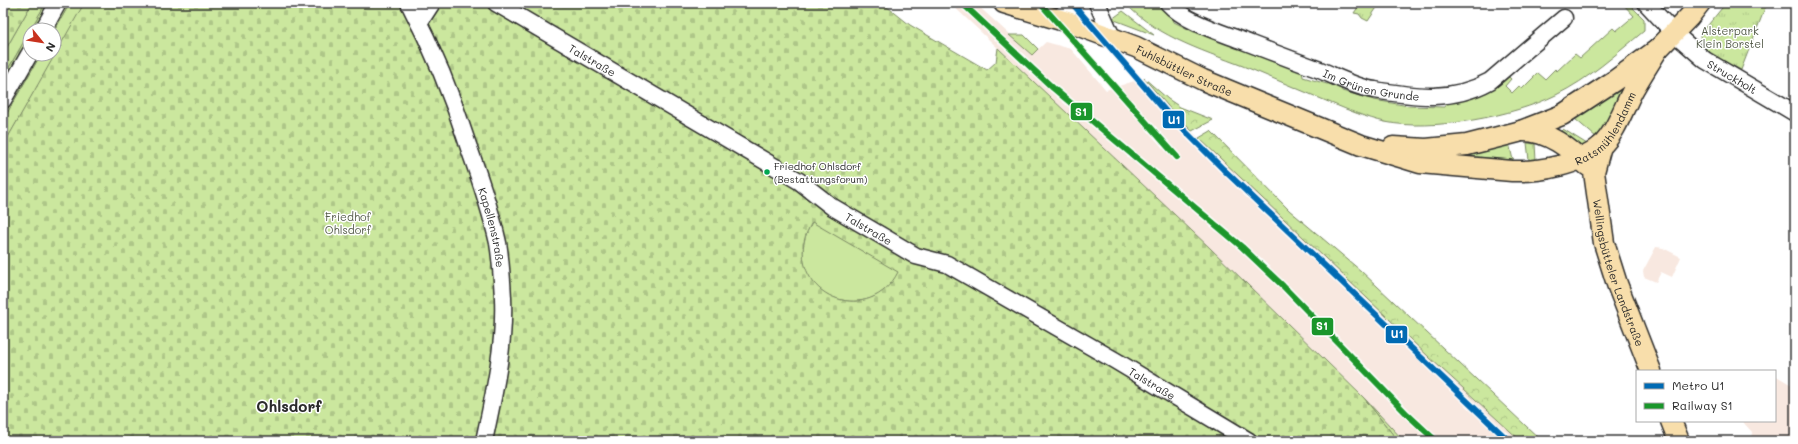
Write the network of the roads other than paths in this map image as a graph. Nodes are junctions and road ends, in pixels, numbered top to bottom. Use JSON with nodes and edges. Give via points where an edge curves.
{"nodes":[{"id":1,"x":58,"y":3,"type":"edge"},
{"id":2,"x":409,"y":3,"type":"edge"},
{"id":3,"x":432,"y":3,"type":"edge"},
{"id":4,"x":496,"y":3,"type":"edge"},
{"id":5,"x":1004,"y":3,"type":"edge"},
{"id":6,"x":1075,"y":3,"type":"edge"},
{"id":7,"x":1097,"y":3,"type":"edge"},
{"id":8,"x":1168,"y":3,"type":"edge"},
{"id":9,"x":1646,"y":3,"type":"edge"},
{"id":10,"x":1700,"y":3,"type":"edge"},
{"id":11,"x":1564,"y":18,"type":"dead end"},
{"id":12,"x":1057,"y":19,"type":"junction"},
{"id":13,"x":47,"y":22,"type":"edge"},
{"id":14,"x":419,"y":23,"type":"junction"},
{"id":15,"x":1674,"y":33,"type":"junction"},
{"id":16,"x":1113,"y":38,"type":"junction"},
{"id":17,"x":1658,"y":49,"type":"junction"},
{"id":18,"x":25,"y":62,"type":"edge"},
{"id":19,"x":3,"y":100,"type":"edge"},
{"id":20,"x":1795,"y":113,"type":"edge"},
{"id":21,"x":1518,"y":132,"type":"junction"},
{"id":22,"x":1361,"y":146,"type":"junction"},
{"id":23,"x":1602,"y":146,"type":"joint"},
{"id":24,"x":1587,"y":165,"type":"junction"},
{"id":25,"x":1524,"y":171,"type":"joint"},
{"id":26,"x":1651,"y":370,"type":"edge"},
{"id":27,"x":1671,"y":422,"type":"edge"},
{"id":28,"x":484,"y":441,"type":"edge"},
{"id":29,"x":1249,"y":441,"type":"edge"},
{"id":30,"x":1679,"y":441,"type":"edge"}],
"edges":[{"from":1,"to":13,"type":"street"},
{"from":2,"to":14,"type":"street","name":"Kapellenstraße"},
{"from":3,"to":14,"type":"street"},
{"from":4,"to":29,"type":"street","name":"Talstraße","via":[[799,181],[830,206],[916,256],[947,264]]},
{"from":5,"to":12,"type":"main road","name":"Fuhlsbüttler Straße"},
{"from":6,"to":12,"type":"street"},
{"from":7,"to":16,"type":"street"},
{"from":8,"to":11,"type":"street","name":"Im Grünen Grunde","via":[[1204,26],[1300,63],[1372,90],[1411,95],[1462,94],[1477,88],[1490,81]]},
{"from":9,"to":15,"type":"street","name":"Struckholt"},
{"from":10,"to":15,"type":"main road","name":"Ratsmühlendamm"},
{"from":12,"to":16,"type":"main road","name":"Fuhlsbüttler Straße"},
{"from":14,"to":28,"type":"street","name":"Kapellenstraße","via":[[460,118],[498,244],[503,298],[501,343],[494,398]]},
{"from":15,"to":17,"type":"main road","name":"Ratsmühlendamm"},
{"from":15,"to":20,"type":"street","name":"Struckholt","via":[[1705,60]]},
{"from":16,"to":22,"type":"main road","name":"Fuhlsbüttler Straße","via":[[1203,80]]},
{"from":17,"to":21,"type":"main road","name":"Ratsmühlendamm","via":[[1562,115]]},
{"from":17,"to":23,"type":"main road","name":"Ratsmühlendamm"},
{"from":18,"to":19,"type":"street"},
{"from":21,"to":22,"type":"main road","name":"Fuhlsbüttler Straße","via":[[1467,145],[1426,149]]},
{"from":21,"to":24,"type":"main road","via":[[1541,133],[1558,142]]},
{"from":22,"to":25,"type":"main road","name":"Fuhlsbüttler Straße","via":[[1420,163]]},
{"from":23,"to":24,"type":"main road","name":"Wellingsbütteler Landstraße"},
{"from":24,"to":25,"type":"main road","name":"Ratsmühlendamm"},
{"from":24,"to":26,"type":"main road","name":"Wellingsbütteler Landstraße","via":[[1604,243]]},
{"from":27,"to":30,"type":"main road"}]}
